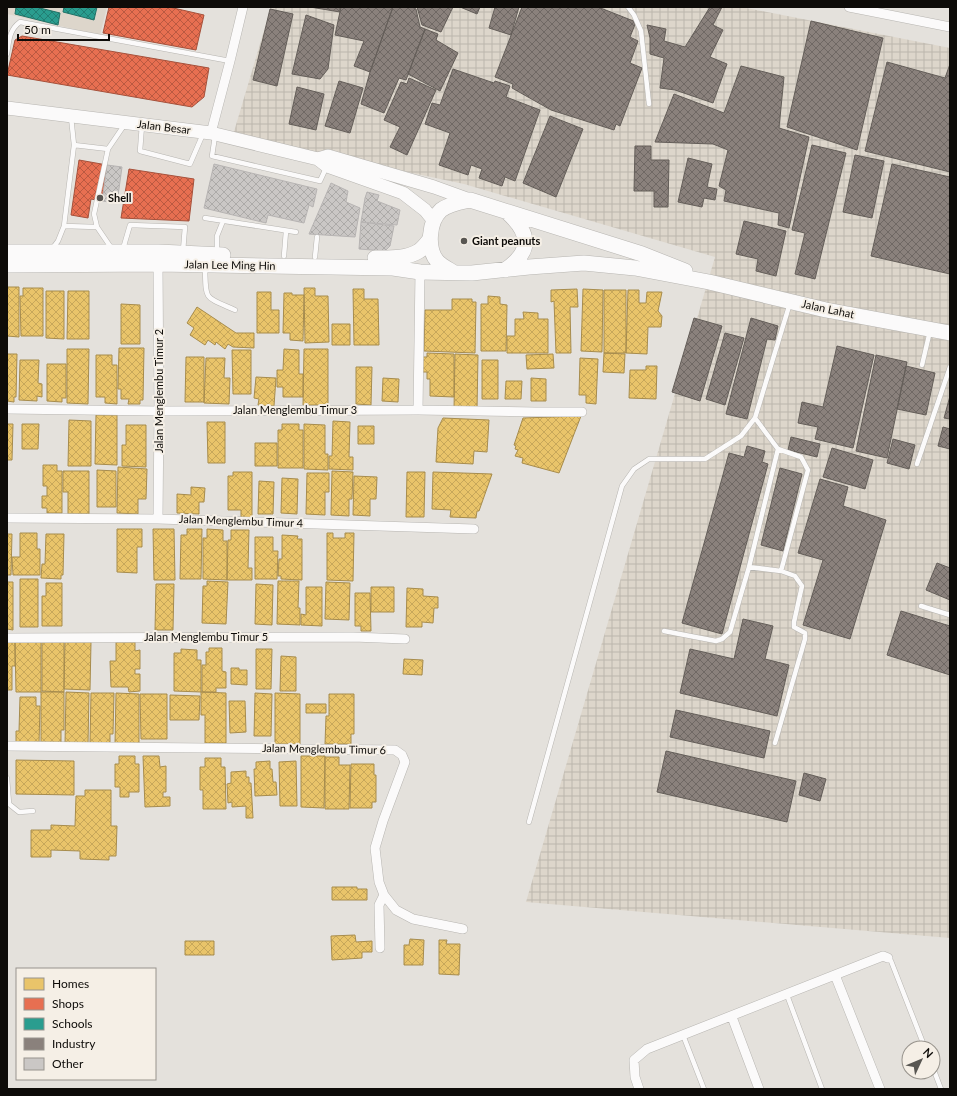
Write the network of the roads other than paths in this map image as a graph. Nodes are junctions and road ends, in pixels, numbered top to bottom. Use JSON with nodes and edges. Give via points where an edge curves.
{"nodes":[{"id":1,"x":628,"y":7,"type":"edge"},
{"id":2,"x":849,"y":7,"type":"edge"},
{"id":3,"x":240,"y":8,"type":"edge"},
{"id":4,"x":950,"y":27,"type":"edge"},
{"id":5,"x":7,"y":54,"type":"edge"},
{"id":6,"x":230,"y":61,"type":"junction"},
{"id":7,"x":649,"y":104,"type":"dead end"},
{"id":8,"x":7,"y":108,"type":"edge"},
{"id":9,"x":71,"y":116,"type":"junction"},
{"id":10,"x":126,"y":122,"type":"junction"},
{"id":11,"x":142,"y":124,"type":"junction"},
{"id":12,"x":210,"y":133,"type":"junction"},
{"id":13,"x":74,"y":145,"type":"junction"},
{"id":14,"x":108,"y":149,"type":"junction"},
{"id":15,"x":323,"y":162,"type":"junction"},
{"id":16,"x":470,"y":200,"type":"junction"},
{"id":17,"x":506,"y":211,"type":"junction"},
{"id":18,"x":204,"y":218,"type":"dead end"},
{"id":19,"x":433,"y":220,"type":"junction"},
{"id":20,"x":223,"y":221,"type":"junction"},
{"id":21,"x":64,"y":226,"type":"junction"},
{"id":22,"x":97,"y":227,"type":"junction"},
{"id":23,"x":286,"y":231,"type":"junction"},
{"id":24,"x":296,"y":232,"type":"dead end"},
{"id":25,"x":317,"y":237,"type":"dead end"},
{"id":26,"x":430,"y":240,"type":"junction"},
{"id":27,"x":7,"y":252,"type":"edge"},
{"id":28,"x":50,"y":252,"type":"junction"},
{"id":29,"x":118,"y":252,"type":"junction"},
{"id":30,"x":183,"y":254,"type":"junction"},
{"id":31,"x":217,"y":254,"type":"junction"},
{"id":32,"x":284,"y":256,"type":"junction"},
{"id":33,"x":315,"y":257,"type":"junction"},
{"id":34,"x":158,"y":264,"type":"junction"},
{"id":35,"x":7,"y":265,"type":"edge"},
{"id":36,"x":205,"y":265,"type":"junction"},
{"id":37,"x":505,"y":270,"type":"junction"},
{"id":38,"x":420,"y":272,"type":"junction"},
{"id":39,"x":453,"y":272,"type":"junction"},
{"id":40,"x":709,"y":282,"type":"junction"},
{"id":41,"x":790,"y":301,"type":"junction"},
{"id":42,"x":235,"y":310,"type":"dead end"},
{"id":43,"x":930,"y":330,"type":"junction"},
{"id":44,"x":949,"y":333,"type":"edge"},
{"id":45,"x":922,"y":365,"type":"dead end"},
{"id":46,"x":950,"y":367,"type":"edge"},
{"id":47,"x":7,"y":409,"type":"edge"},
{"id":48,"x":418,"y":410,"type":"junction"},
{"id":49,"x":159,"y":411,"type":"junction"},
{"id":50,"x":582,"y":412,"type":"dead end"},
{"id":51,"x":755,"y":418,"type":"junction"},
{"id":52,"x":778,"y":450,"type":"junction"},
{"id":53,"x":917,"y":464,"type":"dead end"},
{"id":54,"x":7,"y":518,"type":"edge"},
{"id":55,"x":158,"y":518,"type":"junction"},
{"id":56,"x":474,"y":529,"type":"dead end"},
{"id":57,"x":749,"y":567,"type":"junction"},
{"id":58,"x":781,"y":571,"type":"junction"},
{"id":59,"x":921,"y":606,"type":"dead end"},
{"id":60,"x":950,"y":615,"type":"edge"},
{"id":61,"x":664,"y":631,"type":"dead end"},
{"id":62,"x":7,"y":638,"type":"edge"},
{"id":63,"x":405,"y":639,"type":"dead end"},
{"id":64,"x":775,"y":743,"type":"dead end"},
{"id":65,"x":7,"y":746,"type":"edge"},
{"id":66,"x":7,"y":778,"type":"edge"},
{"id":67,"x":33,"y":812,"type":"dead end"},
{"id":68,"x":529,"y":822,"type":"dead end"},
{"id":69,"x":384,"y":895,"type":"junction"},
{"id":70,"x":463,"y":929,"type":"dead end"},
{"id":71,"x":380,"y":948,"type":"dead end"},
{"id":72,"x":888,"y":958,"type":"joint"},
{"id":73,"x":835,"y":975,"type":"junction"},
{"id":74,"x":787,"y":995,"type":"junction"},
{"id":75,"x":732,"y":1017,"type":"junction"},
{"id":76,"x":683,"y":1035,"type":"junction"},
{"id":77,"x":922,"y":1040,"type":"edge"},
{"id":78,"x":639,"y":1089,"type":"edge"},
{"id":79,"x":704,"y":1089,"type":"edge"},
{"id":80,"x":759,"y":1089,"type":"edge"},
{"id":81,"x":822,"y":1089,"type":"edge"},
{"id":82,"x":880,"y":1089,"type":"edge"}],
"edges":[{"from":1,"to":7,"type":"lane","via":[[641,31]]},
{"from":2,"to":4,"type":"street"},
{"from":3,"to":6,"type":"street"},
{"from":5,"to":6,"type":"lane","via":[[11,32],[20,22]]},
{"from":6,"to":12,"type":"street"},
{"from":8,"to":9,"type":"main road","name":"Jalan Besar"},
{"from":9,"to":10,"type":"main road","name":"Jalan Besar"},
{"from":9,"to":13,"type":"lane"},
{"from":10,"to":11,"type":"main road","name":"Jalan Besar"},
{"from":10,"to":14,"type":"lane"},
{"from":11,"to":12,"type":"main road","name":"Jalan Besar"},
{"from":11,"to":12,"type":"lane","via":[[140,151],[190,164]]},
{"from":12,"to":15,"type":"main road","name":"Jalan Besar"},
{"from":12,"to":15,"type":"lane","via":[[212,156],[320,181]]},
{"from":13,"to":14,"type":"lane"},
{"from":13,"to":21,"type":"lane"},
{"from":14,"to":22,"type":"lane","via":[[94,214]]},
{"from":15,"to":16,"type":"main road","name":"Jalan Besar","via":[[328,156]]},
{"from":15,"to":19,"type":"main road","name":"Jalan Besar","via":[[403,193],[425,210]]},
{"from":16,"to":17,"type":"main road"},
{"from":16,"to":19,"type":"main road","via":[[441,210]]},
{"from":17,"to":37,"type":"main road","via":[[517,221],[524,234],[525,245],[516,263]]},
{"from":17,"to":40,"type":"main road","name":"Jalan Lahat","via":[[642,254]]},
{"from":18,"to":20,"type":"lane"},
{"from":19,"to":26,"type":"main road"},
{"from":20,"to":23,"type":"lane"},
{"from":20,"to":31,"type":"lane","via":[[217,236]]},
{"from":21,"to":22,"type":"lane"},
{"from":21,"to":28,"type":"lane"},
{"from":22,"to":29,"type":"lane"},
{"from":23,"to":24,"type":"lane"},
{"from":23,"to":32,"type":"lane"},
{"from":25,"to":33,"type":"lane"},
{"from":26,"to":33,"type":"main road","name":"Jalan Lee Ming Hin","via":[[420,250],[407,256]]},
{"from":26,"to":39,"type":"main road","via":[[431,251],[437,262]]},
{"from":27,"to":28,"type":"main road","name":"Jalan Lee Ming Hin"},
{"from":28,"to":29,"type":"main road","name":"Jalan Lee Ming Hin"},
{"from":29,"to":30,"type":"main road","name":"Jalan Lee Ming Hin"},
{"from":29,"to":30,"type":"lane","via":[[130,225],[185,227]]},
{"from":30,"to":31,"type":"main road","name":"Jalan Lee Ming Hin"},
{"from":31,"to":32,"type":"main road","name":"Jalan Lee Ming Hin"},
{"from":32,"to":33,"type":"main road","name":"Jalan Lee Ming Hin"},
{"from":34,"to":35,"type":"main road","name":"Jalan Lee Ming Hin"},
{"from":34,"to":36,"type":"main road","name":"Jalan Lee Ming Hin"},
{"from":34,"to":49,"type":"street","name":"Jalan Menglembu Timur 2"},
{"from":36,"to":38,"type":"main road","name":"Jalan Lee Ming Hin","via":[[392,268]]},
{"from":36,"to":42,"type":"lane","via":[[206,294],[210,299]]},
{"from":37,"to":39,"type":"main road"},
{"from":37,"to":40,"type":"main road","name":"Jalan Lahat","via":[[584,264],[634,268]]},
{"from":38,"to":39,"type":"main road","name":"Jalan Lee Ming Hin"},
{"from":38,"to":48,"type":"street"},
{"from":40,"to":41,"type":"main road","name":"Jalan Lahat"},
{"from":41,"to":43,"type":"main road","name":"Jalan Lahat"},
{"from":41,"to":51,"type":"lane"},
{"from":43,"to":44,"type":"main road","name":"Jalan Lahat"},
{"from":43,"to":45,"type":"lane"},
{"from":46,"to":53,"type":"lane"},
{"from":47,"to":49,"type":"street","name":"Jalan Menglembu Timur 3"},
{"from":48,"to":49,"type":"street","name":"Jalan Menglembu Timur 3"},
{"from":48,"to":50,"type":"street","name":"Jalan Menglembu Timur 3"},
{"from":49,"to":55,"type":"street","name":"Jalan Menglembu Timur 2"},
{"from":51,"to":52,"type":"lane"},
{"from":51,"to":68,"type":"lane","via":[[741,436],[705,459],[649,459],[634,469],[622,486]]},
{"from":52,"to":57,"type":"lane"},
{"from":52,"to":58,"type":"lane","via":[[801,457],[808,470]]},
{"from":54,"to":55,"type":"street","name":"Jalan Menglembu Timur 4"},
{"from":55,"to":56,"type":"street","name":"Jalan Menglembu Timur 4"},
{"from":57,"to":58,"type":"lane"},
{"from":57,"to":61,"type":"lane","via":[[730,632],[722,639],[716,641]]},
{"from":58,"to":64,"type":"lane","via":[[795,576],[802,586],[794,627],[805,633],[805,639]]},
{"from":59,"to":60,"type":"lane"},
{"from":62,"to":63,"type":"street","name":"Jalan Menglembu Timur 5","via":[[353,636]]},
{"from":65,"to":69,"type":"street","name":"Jalan Menglembu Timur 6","via":[[396,750],[405,762],[375,848],[379,882]]},
{"from":66,"to":67,"type":"lane","via":[[9,804],[19,812]]},
{"from":69,"to":70,"type":"street","name":"Jalan Menglembu Timur 6","via":[[396,910],[413,919]]},
{"from":69,"to":71,"type":"street","via":[[379,905]]},
{"from":72,"to":73,"type":"street","via":[[883,956]]},
{"from":72,"to":77,"type":"lane"},
{"from":73,"to":74,"type":"street"},
{"from":73,"to":82,"type":"street"},
{"from":74,"to":75,"type":"street"},
{"from":74,"to":81,"type":"lane"},
{"from":75,"to":76,"type":"street"},
{"from":75,"to":80,"type":"street"},
{"from":76,"to":78,"type":"street","via":[[647,1049],[634,1060]]},
{"from":76,"to":79,"type":"lane"}]}
